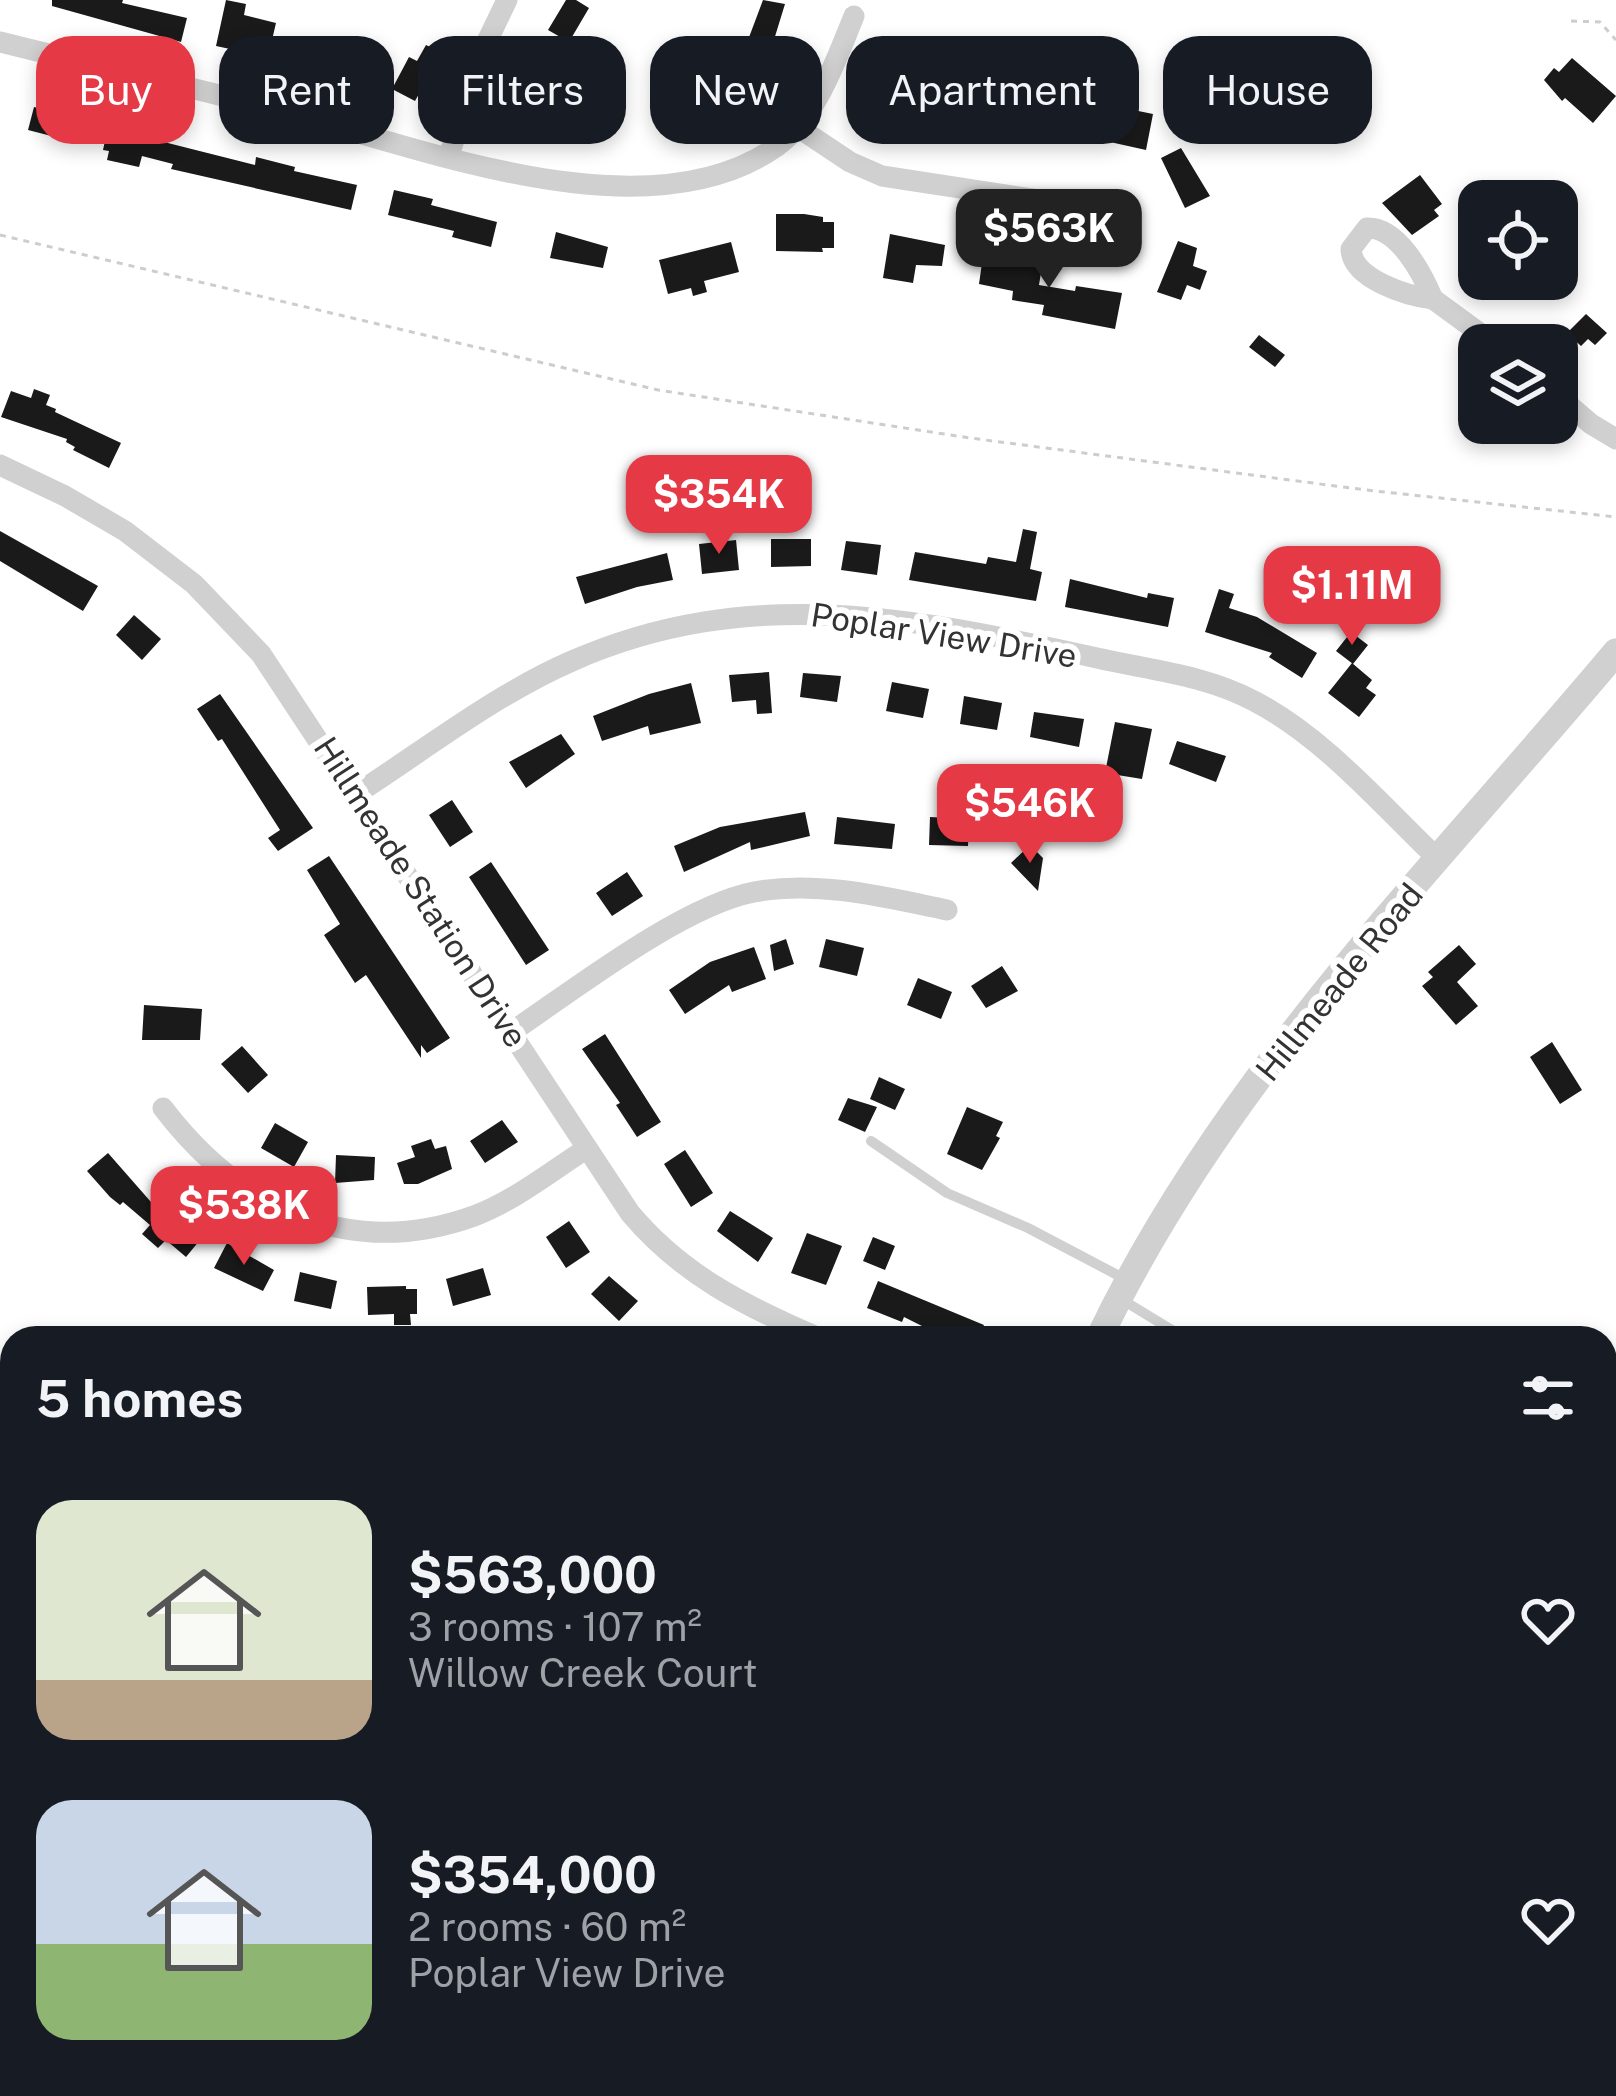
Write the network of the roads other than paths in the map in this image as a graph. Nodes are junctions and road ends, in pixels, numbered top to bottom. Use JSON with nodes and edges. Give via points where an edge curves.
{"nodes":[{"id":1,"x":507,"y":0,"type":"edge"},
{"id":2,"x":854,"y":16,"type":"dead end"},
{"id":3,"x":0,"y":43,"type":"edge"},
{"id":4,"x":822,"y":81,"type":"edge"},
{"id":5,"x":778,"y":144,"type":"edge"},
{"id":6,"x":822,"y":144,"type":"edge"},
{"id":7,"x":449,"y":156,"type":"junction"},
{"id":8,"x":1100,"y":215,"type":"dead end"},
{"id":9,"x":1433,"y":299,"type":"dead end"},
{"id":10,"x":1467,"y":324,"type":"edge"},
{"id":11,"x":1578,"y":413,"type":"edge"},
{"id":12,"x":1616,"y":439,"type":"edge"},
{"id":13,"x":0,"y":465,"type":"edge"},
{"id":14,"x":1616,"y":652,"type":"edge"},
{"id":15,"x":356,"y":794,"type":"junction"},
{"id":16,"x":1439,"y":860,"type":"junction"},
{"id":17,"x":947,"y":910,"type":"dead end"},
{"id":18,"x":513,"y":1031,"type":"junction"},
{"id":19,"x":164,"y":1108,"type":"dead end"},
{"id":20,"x":871,"y":1141,"type":"dead end"},
{"id":21,"x":586,"y":1149,"type":"junction"},
{"id":22,"x":1123,"y":1289,"type":"junction"},
{"id":23,"x":791,"y":1326,"type":"edge"},
{"id":24,"x":1105,"y":1326,"type":"edge"},
{"id":25,"x":1170,"y":1326,"type":"edge"}],
"edges":[{"from":1,"to":7,"type":"street"},
{"from":2,"to":4,"type":"street"},
{"from":3,"to":7,"type":"street"},
{"from":5,"to":7,"type":"street","via":[[720,172],[642,187],[527,176]]},
{"from":6,"to":8,"type":"street","via":[[882,176]]},
{"from":9,"to":10,"type":"street"},
{"from":11,"to":12,"type":"street"},
{"from":13,"to":15,"type":"street","name":"Hillmeade Station Drive","via":[[87,508],[194,584],[261,654]]},
{"from":14,"to":16,"type":"street","name":"Hillmeade Road"},
{"from":15,"to":16,"type":"street","name":"Poplar View Drive","via":[[571,661],[727,617],[812,612],[1058,649],[1249,698],[1300,730]]},
{"from":15,"to":18,"type":"street","name":"Hillmeade Station Drive"},
{"from":16,"to":22,"type":"street","name":"Hillmeade Road","via":[[1241,1102]]},
{"from":17,"to":18,"type":"street","via":[[796,887],[737,896],[684,920]]},
{"from":18,"to":21,"type":"street","name":"Hillmeade Station Drive"},
{"from":19,"to":21,"type":"street","via":[[208,1159],[262,1201],[305,1220],[382,1232],[485,1211]]},
{"from":20,"to":22,"type":"lane"},
{"from":21,"to":23,"type":"street","name":"Hillmeade Station Drive","via":[[629,1213],[685,1268]]},
{"from":22,"to":24,"type":"street","name":"Hillmeade Road"},
{"from":22,"to":25,"type":"lane"}]}
